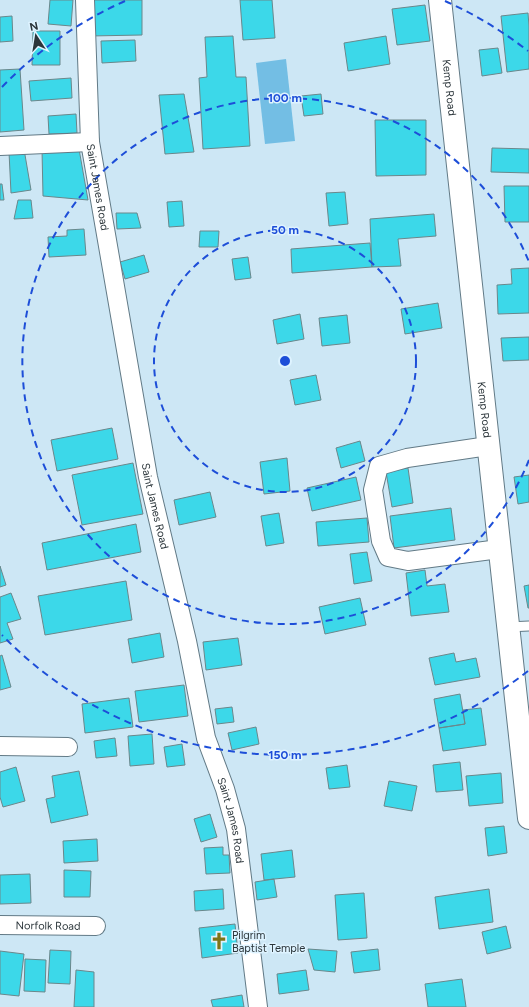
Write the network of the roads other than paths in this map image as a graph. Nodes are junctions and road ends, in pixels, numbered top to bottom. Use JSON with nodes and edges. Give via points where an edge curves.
{"nodes":[{"id":1,"x":85,"y":0,"type":"edge"},
{"id":2,"x":440,"y":0,"type":"edge"},
{"id":3,"x":90,"y":142,"type":"junction"},
{"id":4,"x":0,"y":146,"type":"edge"},
{"id":5,"x":488,"y":446,"type":"junction"},
{"id":6,"x":499,"y":549,"type":"junction"},
{"id":7,"x":529,"y":626,"type":"edge"},
{"id":8,"x":508,"y":627,"type":"junction"},
{"id":9,"x":0,"y":746,"type":"edge"},
{"id":10,"x":68,"y":747,"type":"dead end"},
{"id":11,"x":529,"y":818,"type":"edge"},
{"id":12,"x":0,"y":925,"type":"edge"},
{"id":13,"x":96,"y":926,"type":"dead end"},
{"id":14,"x":258,"y":1007,"type":"edge"}],
"edges":[{"from":1,"to":3,"type":"street","name":"Saint James Road"},
{"from":2,"to":5,"type":"street","name":"Kemp Road"},
{"from":3,"to":4,"type":"street"},
{"from":3,"to":14,"type":"street","name":"Saint James Road","via":[[148,477],[187,641],[206,738],[225,789],[236,829]]},
{"from":5,"to":6,"type":"street","name":"Kemp Road"},
{"from":5,"to":6,"type":"street","via":[[407,458],[380,466],[373,490],[381,541],[388,557],[408,561]]},
{"from":6,"to":8,"type":"street","name":"Kemp Road"},
{"from":7,"to":8,"type":"lane"},
{"from":8,"to":11,"type":"street","name":"Kemp Road"},
{"from":9,"to":10,"type":"street"},
{"from":12,"to":13,"type":"street","name":"Norfolk Road"}]}
